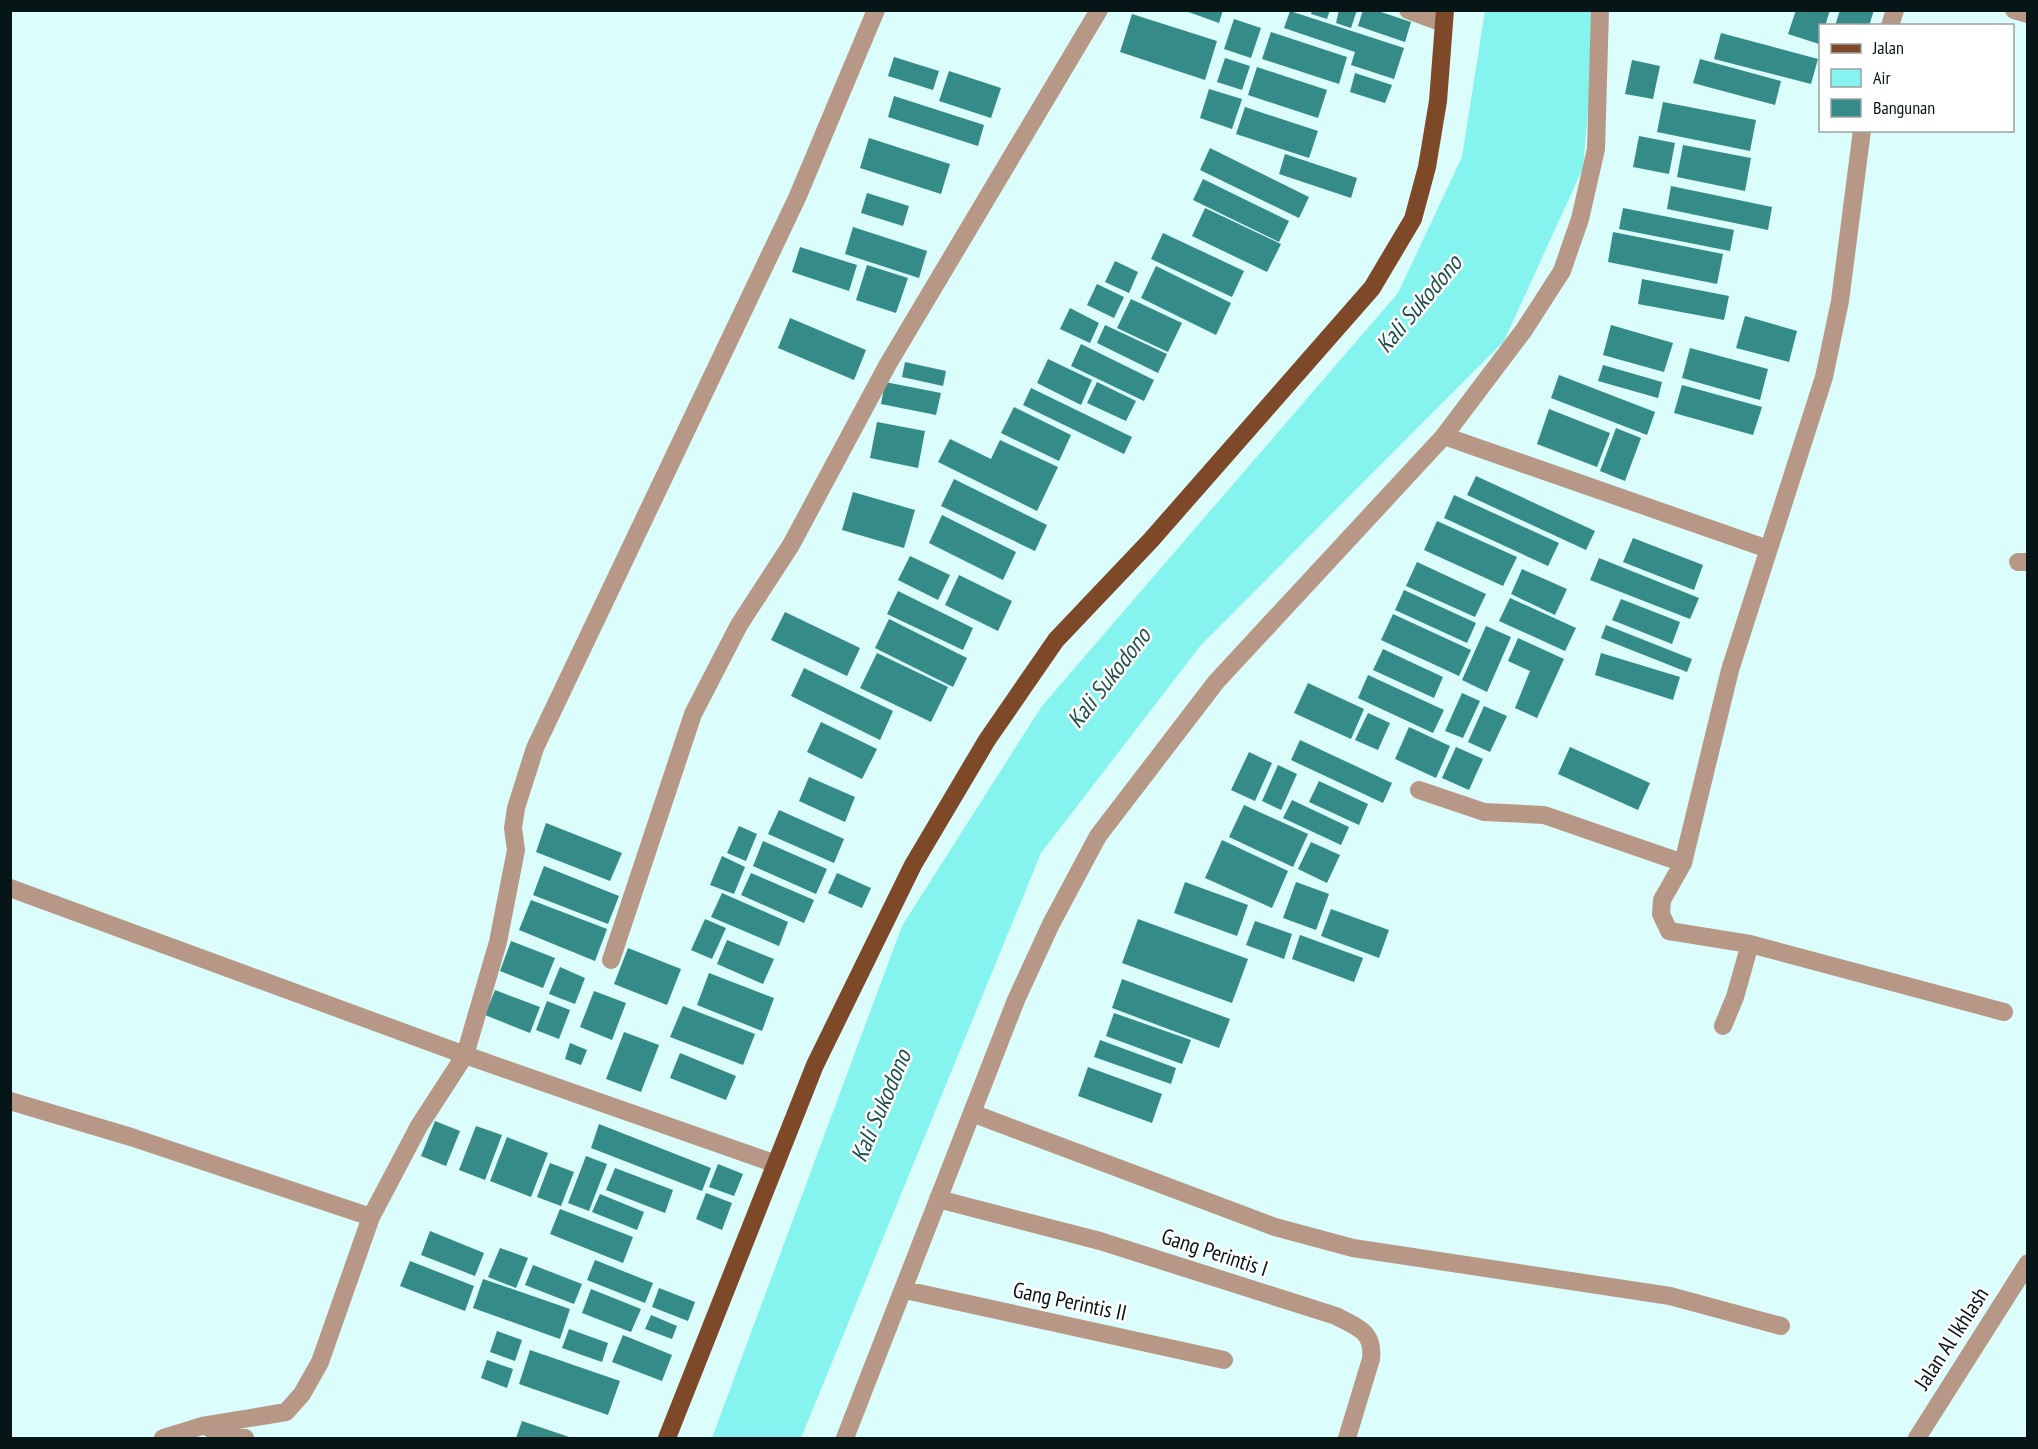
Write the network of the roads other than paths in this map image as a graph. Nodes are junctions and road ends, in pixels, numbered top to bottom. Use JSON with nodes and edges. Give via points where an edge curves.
{"nodes":[{"id":1,"x":876,"y":10,"type":"edge"},
{"id":2,"x":1099,"y":10,"type":"edge"},
{"id":3,"x":1408,"y":10,"type":"edge"},
{"id":4,"x":1600,"y":10,"type":"edge"},
{"id":5,"x":2013,"y":10,"type":"edge"},
{"id":6,"x":2028,"y":14,"type":"edge"},
{"id":7,"x":1444,"y":17,"type":"edge"},
{"id":8,"x":1862,"y":132,"type":"edge"},
{"id":9,"x":1444,"y":436,"type":"junction"},
{"id":10,"x":1768,"y":549,"type":"junction"},
{"id":11,"x":1419,"y":790,"type":"dead end"},
{"id":12,"x":1683,"y":863,"type":"junction"},
{"id":13,"x":10,"y":888,"type":"edge"},
{"id":14,"x":1750,"y":944,"type":"junction"},
{"id":15,"x":611,"y":960,"type":"dead end"},
{"id":16,"x":2004,"y":1011,"type":"dead end"},
{"id":17,"x":1723,"y":1026,"type":"dead end"},
{"id":18,"x":465,"y":1055,"type":"junction"},
{"id":19,"x":10,"y":1101,"type":"edge"},
{"id":20,"x":972,"y":1113,"type":"junction"},
{"id":21,"x":776,"y":1164,"type":"junction"},
{"id":22,"x":938,"y":1199,"type":"junction"},
{"id":23,"x":371,"y":1217,"type":"junction"},
{"id":24,"x":2028,"y":1263,"type":"edge"},
{"id":25,"x":904,"y":1290,"type":"junction"},
{"id":26,"x":1781,"y":1326,"type":"dead end"},
{"id":27,"x":1224,"y":1360,"type":"dead end"},
{"id":28,"x":202,"y":1426,"type":"junction"},
{"id":29,"x":163,"y":1438,"type":"edge"},
{"id":30,"x":244,"y":1438,"type":"edge"},
{"id":31,"x":667,"y":1438,"type":"edge"},
{"id":32,"x":846,"y":1438,"type":"edge"},
{"id":33,"x":1347,"y":1438,"type":"edge"},
{"id":34,"x":1917,"y":1438,"type":"edge"}],
"edges":[{"from":1,"to":18,"type":"street","via":[[796,198],[535,748],[516,808],[516,850],[498,942]]},
{"from":2,"to":15,"type":"street","via":[[888,364],[791,545],[729,645],[693,714]]},
{"from":3,"to":7,"type":"street"},
{"from":4,"to":9,"type":"street","via":[[1596,149],[1580,219],[1562,271],[1524,330]]},
{"from":5,"to":6,"type":"street"},
{"from":7,"to":21,"type":"main road","via":[[1438,101],[1413,219],[1372,288],[1151,540],[1056,640],[987,740],[913,864],[814,1065]]},
{"from":8,"to":10,"type":"street","via":[[1840,301],[1824,377]]},
{"from":9,"to":10,"type":"street"},
{"from":9,"to":20,"type":"street","via":[[1216,682],[1098,836],[1016,1000]]},
{"from":10,"to":12,"type":"street","via":[[1730,670]]},
{"from":11,"to":12,"type":"street","via":[[1484,812],[1544,815]]},
{"from":12,"to":14,"type":"street","via":[[1662,900],[1661,914],[1669,931]]},
{"from":13,"to":18,"type":"street"},
{"from":14,"to":16,"type":"street"},
{"from":14,"to":17,"type":"street"},
{"from":18,"to":21,"type":"street"},
{"from":18,"to":23,"type":"street","via":[[419,1126]]},
{"from":19,"to":23,"type":"street"},
{"from":20,"to":22,"type":"street"},
{"from":20,"to":26,"type":"street","via":[[1275,1227],[1353,1248],[1670,1296]]},
{"from":21,"to":31,"type":"main road"},
{"from":22,"to":25,"type":"street"},
{"from":22,"to":33,"type":"street","name":"Gang Perintis I","via":[[1100,1241],[1335,1316],[1368,1334],[1371,1359]]},
{"from":23,"to":28,"type":"street","via":[[320,1362],[302,1394],[286,1412]]},
{"from":24,"to":34,"type":"street","name":"Jalan Al Ikhlash"},
{"from":25,"to":27,"type":"street","name":"Gang Perintis II"},
{"from":25,"to":32,"type":"street"},
{"from":28,"to":29,"type":"street"},
{"from":28,"to":30,"type":"street"}]}
